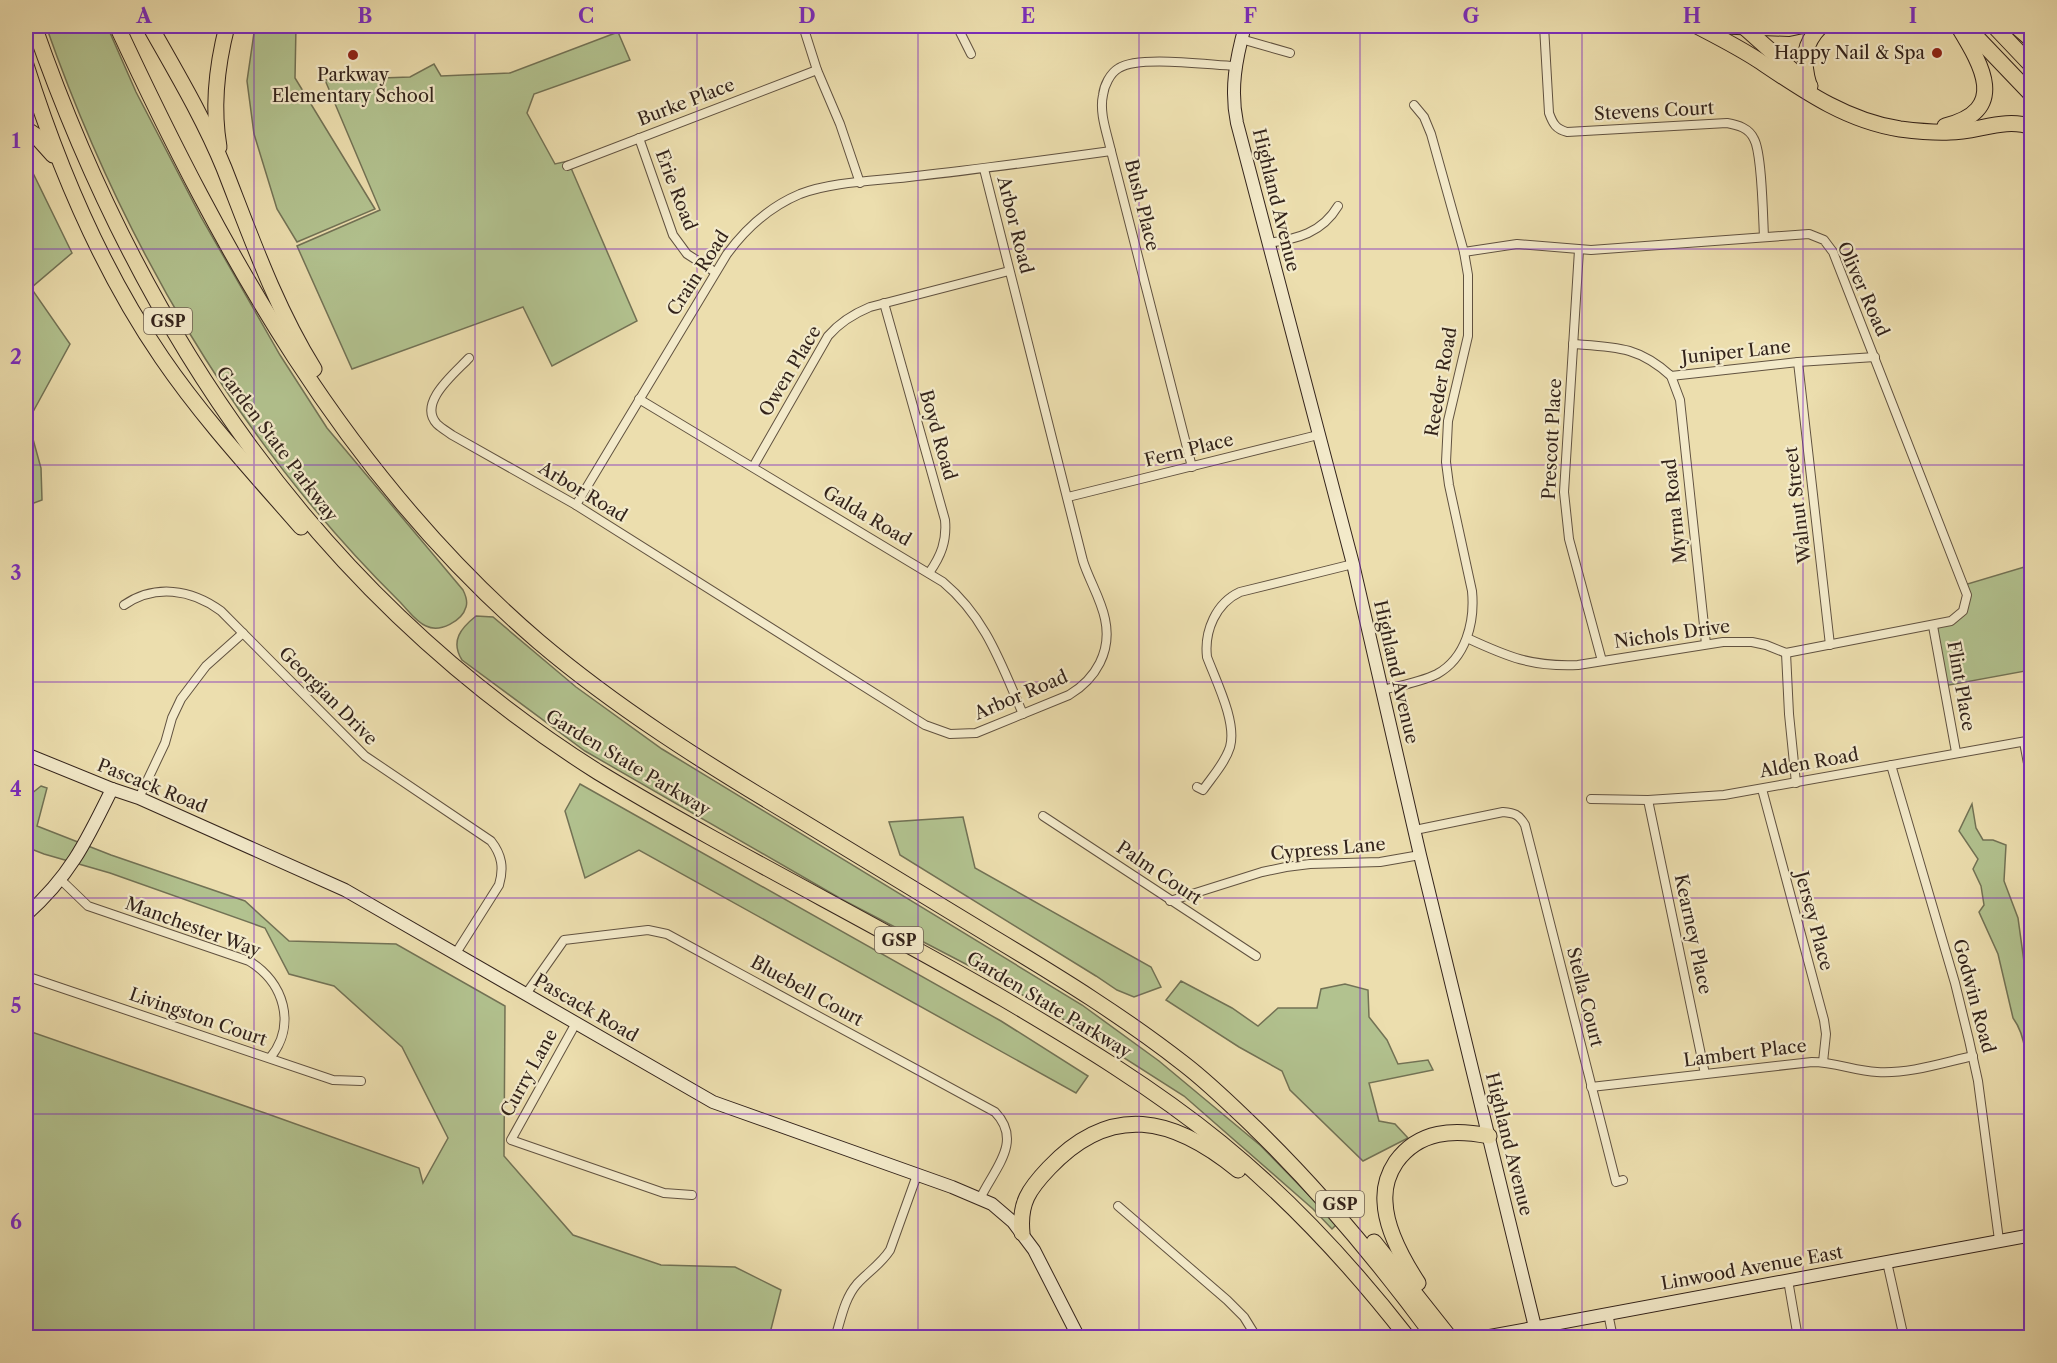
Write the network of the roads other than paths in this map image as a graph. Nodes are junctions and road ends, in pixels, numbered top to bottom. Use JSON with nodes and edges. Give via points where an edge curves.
{"nodes":[{"id":1,"x":34,"y":26,"type":"edge"},
{"id":2,"x":117,"y":26,"type":"edge"},
{"id":3,"x":150,"y":26,"type":"edge"},
{"id":4,"x":227,"y":26,"type":"edge"},
{"id":5,"x":803,"y":26,"type":"edge"},
{"id":6,"x":957,"y":26,"type":"edge"},
{"id":7,"x":1245,"y":26,"type":"edge"},
{"id":8,"x":1544,"y":26,"type":"edge"},
{"id":9,"x":1697,"y":26,"type":"edge"},
{"id":10,"x":1712,"y":26,"type":"edge"},
{"id":11,"x":1748,"y":26,"type":"edge"},
{"id":12,"x":1803,"y":26,"type":"edge"},
{"id":13,"x":1821,"y":26,"type":"edge"},
{"id":14,"x":1958,"y":26,"type":"edge"},
{"id":15,"x":1966,"y":26,"type":"edge"},
{"id":16,"x":1994,"y":26,"type":"edge"},
{"id":17,"x":2016,"y":26,"type":"edge"},
{"id":18,"x":1242,"y":39,"type":"junction"},
{"id":19,"x":2031,"y":40,"type":"edge"},
{"id":20,"x":1290,"y":53,"type":"dead end"},
{"id":21,"x":971,"y":54,"type":"dead end"},
{"id":22,"x":26,"y":64,"type":"edge"},
{"id":23,"x":1235,"y":66,"type":"junction"},
{"id":24,"x":2031,"y":66,"type":"edge"},
{"id":25,"x":817,"y":70,"type":"junction"},
{"id":26,"x":1809,"y":85,"type":"junction"},
{"id":27,"x":2031,"y":95,"type":"edge"},
{"id":28,"x":1414,"y":105,"type":"dead end"},
{"id":29,"x":1829,"y":105,"type":"junction"},
{"id":30,"x":2031,"y":127,"type":"edge"},
{"id":31,"x":26,"y":129,"type":"edge"},
{"id":32,"x":1927,"y":130,"type":"junction"},
{"id":33,"x":639,"y":138,"type":"junction"},
{"id":34,"x":1111,"y":151,"type":"junction"},
{"id":35,"x":567,"y":166,"type":"dead end"},
{"id":36,"x":63,"y":167,"type":"junction"},
{"id":37,"x":224,"y":167,"type":"junction"},
{"id":38,"x":984,"y":169,"type":"junction"},
{"id":39,"x":860,"y":183,"type":"junction"},
{"id":40,"x":1338,"y":206,"type":"dead end"},
{"id":41,"x":1764,"y":237,"type":"junction"},
{"id":42,"x":1268,"y":243,"type":"junction"},
{"id":43,"x":1579,"y":250,"type":"junction"},
{"id":44,"x":1464,"y":252,"type":"junction"},
{"id":45,"x":1009,"y":271,"type":"junction"},
{"id":46,"x":716,"y":272,"type":"junction"},
{"id":47,"x":884,"y":303,"type":"junction"},
{"id":48,"x":1573,"y":344,"type":"junction"},
{"id":49,"x":1875,"y":357,"type":"junction"},
{"id":50,"x":468,"y":358,"type":"dead end"},
{"id":51,"x":1798,"y":362,"type":"junction"},
{"id":52,"x":1671,"y":376,"type":"junction"},
{"id":53,"x":639,"y":399,"type":"junction"},
{"id":54,"x":1318,"y":435,"type":"junction"},
{"id":55,"x":753,"y":467,"type":"junction"},
{"id":56,"x":1192,"y":467,"type":"junction"},
{"id":57,"x":375,"y":472,"type":"junction"},
{"id":58,"x":1068,"y":497,"type":"junction"},
{"id":59,"x":576,"y":506,"type":"junction"},
{"id":60,"x":1353,"y":564,"type":"junction"},
{"id":61,"x":929,"y":573,"type":"junction"},
{"id":62,"x":361,"y":580,"type":"junction"},
{"id":63,"x":1965,"y":588,"type":"joint"},
{"id":64,"x":124,"y":605,"type":"dead end"},
{"id":65,"x":1933,"y":626,"type":"junction"},
{"id":66,"x":243,"y":633,"type":"junction"},
{"id":67,"x":1467,"y":638,"type":"junction"},
{"id":68,"x":1706,"y":644,"type":"junction"},
{"id":69,"x":1830,"y":645,"type":"junction"},
{"id":70,"x":1786,"y":653,"type":"junction"},
{"id":71,"x":1602,"y":661,"type":"junction"},
{"id":72,"x":1382,"y":690,"type":"junction"},
{"id":73,"x":1023,"y":714,"type":"junction"},
{"id":74,"x":2028,"y":741,"type":"edge"},
{"id":75,"x":1956,"y":753,"type":"junction"},
{"id":76,"x":26,"y":754,"type":"edge"},
{"id":77,"x":1892,"y":765,"type":"junction"},
{"id":78,"x":1796,"y":783,"type":"junction"},
{"id":79,"x":2031,"y":785,"type":"edge"},
{"id":80,"x":1197,"y":787,"type":"dead end"},
{"id":81,"x":112,"y":789,"type":"junction"},
{"id":82,"x":1762,"y":789,"type":"junction"},
{"id":83,"x":139,"y":798,"type":"junction"},
{"id":84,"x":1591,"y":799,"type":"dead end"},
{"id":85,"x":1648,"y":800,"type":"junction"},
{"id":86,"x":1043,"y":816,"type":"dead end"},
{"id":87,"x":1415,"y":830,"type":"junction"},
{"id":88,"x":1420,"y":855,"type":"junction"},
{"id":89,"x":61,"y":880,"type":"junction"},
{"id":90,"x":1170,"y":901,"type":"junction"},
{"id":91,"x":26,"y":915,"type":"edge"},
{"id":92,"x":456,"y":953,"type":"junction"},
{"id":93,"x":1256,"y":956,"type":"dead end"},
{"id":94,"x":26,"y":976,"type":"edge"},
{"id":95,"x":526,"y":994,"type":"junction"},
{"id":96,"x":576,"y":1023,"type":"junction"},
{"id":97,"x":1973,"y":1056,"type":"junction"},
{"id":98,"x":270,"y":1058,"type":"junction"},
{"id":99,"x":1823,"y":1062,"type":"junction"},
{"id":100,"x":1705,"y":1074,"type":"junction"},
{"id":101,"x":361,"y":1081,"type":"dead end"},
{"id":102,"x":1212,"y":1087,"type":"junction"},
{"id":103,"x":1591,"y":1087,"type":"junction"},
{"id":104,"x":1489,"y":1136,"type":"junction"},
{"id":105,"x":917,"y":1175,"type":"junction"},
{"id":106,"x":1623,"y":1180,"type":"dead end"},
{"id":107,"x":692,"y":1195,"type":"dead end"},
{"id":108,"x":980,"y":1199,"type":"junction"},
{"id":109,"x":1118,"y":1206,"type":"dead end"},
{"id":110,"x":1022,"y":1233,"type":"junction"},
{"id":111,"x":1320,"y":1233,"type":"junction"},
{"id":112,"x":2031,"y":1235,"type":"edge"},
{"id":113,"x":2000,"y":1240,"type":"junction"},
{"id":114,"x":1887,"y":1262,"type":"junction"},
{"id":115,"x":1788,"y":1280,"type":"junction"},
{"id":116,"x":1608,"y":1313,"type":"junction"},
{"id":117,"x":1535,"y":1327,"type":"junction"},
{"id":118,"x":1485,"y":1336,"type":"edge"},
{"id":119,"x":835,"y":1338,"type":"edge"},
{"id":120,"x":1079,"y":1338,"type":"edge"},
{"id":121,"x":1257,"y":1338,"type":"edge"},
{"id":122,"x":1408,"y":1338,"type":"edge"},
{"id":123,"x":1435,"y":1338,"type":"edge"},
{"id":124,"x":1450,"y":1338,"type":"edge"},
{"id":125,"x":1456,"y":1338,"type":"edge"},
{"id":126,"x":1612,"y":1338,"type":"edge"},
{"id":127,"x":1798,"y":1338,"type":"edge"},
{"id":128,"x":1904,"y":1338,"type":"edge"}],
"edges":[{"from":1,"to":62,"type":"highway","name":"Garden State Parkway","number":"GSP","via":[[94,179],[161,309],[254,452]]},
{"from":2,"to":57,"type":"highway","name":"Garden State Parkway","number":"GSP","via":[[158,113],[246,277],[316,391]]},
{"from":3,"to":37,"type":"highway"},
{"from":4,"to":37,"type":"highway","via":[[216,93],[218,140]]},
{"from":5,"to":25,"type":"street"},
{"from":6,"to":21,"type":"street"},
{"from":7,"to":18,"type":"street","name":"Highland Avenue"},
{"from":8,"to":41,"type":"street","name":"Stevens Court","via":[[1550,113],[1558,129],[1567,132],[1727,123],[1750,132],[1757,147]]},
{"from":9,"to":29,"type":"highway"},
{"from":10,"to":11,"type":"main road"},
{"from":11,"to":12,"type":"main road"},
{"from":11,"to":26,"type":"highway"},
{"from":13,"to":26,"type":"highway","via":[[1805,52]]},
{"from":14,"to":32,"type":"highway","via":[[1983,70],[1982,100],[1964,120]]},
{"from":15,"to":27,"type":"highway"},
{"from":16,"to":24,"type":"highway"},
{"from":17,"to":19,"type":"highway"},
{"from":18,"to":20,"type":"street"},
{"from":18,"to":23,"type":"street","name":"Highland Avenue"},
{"from":22,"to":36,"type":"highway"},
{"from":23,"to":34,"type":"street","name":"Bush Place","via":[[1150,62],[1118,68],[1102,96]]},
{"from":23,"to":42,"type":"street","name":"Highland Avenue","via":[[1235,113]]},
{"from":25,"to":33,"type":"street","name":"Burke Place"},
{"from":25,"to":39,"type":"street"},
{"from":26,"to":29,"type":"highway"},
{"from":28,"to":44,"type":"street","name":"Reeder Road","via":[[1431,134]]},
{"from":29,"to":32,"type":"highway","via":[[1875,123]]},
{"from":30,"to":32,"type":"highway","via":[[2010,123],[1950,132]]},
{"from":31,"to":36,"type":"highway"},
{"from":33,"to":35,"type":"street","name":"Burke Place"},
{"from":33,"to":46,"type":"street","name":"Erie Road","via":[[673,235],[687,254]]},
{"from":34,"to":38,"type":"street","name":"Crain Road"},
{"from":34,"to":56,"type":"street","name":"Bush Place"},
{"from":36,"to":62,"type":"highway","via":[[119,287],[175,376],[308,535]]},
{"from":37,"to":57,"type":"highway","via":[[284,315]]},
{"from":38,"to":39,"type":"street","name":"Crain Road"},
{"from":38,"to":45,"type":"street","name":"Arbor Road"},
{"from":39,"to":46,"type":"street","name":"Crain Road","via":[[817,188],[785,201],[750,226]]},
{"from":40,"to":42,"type":"street","via":[[1315,230],[1295,239]]},
{"from":41,"to":43,"type":"street","name":"Oliver Road"},
{"from":41,"to":49,"type":"street","name":"Oliver Road","via":[[1809,234],[1824,240]]},
{"from":42,"to":54,"type":"street","name":"Highland Avenue"},
{"from":43,"to":44,"type":"street","name":"Oliver Road","via":[[1517,244]]},
{"from":43,"to":48,"type":"street","name":"Prescott Place"},
{"from":44,"to":67,"type":"street","name":"Reeder Road","via":[[1468,336],[1450,410],[1446,451],[1449,485],[1474,608]]},
{"from":45,"to":47,"type":"street","name":"Owen Place"},
{"from":45,"to":58,"type":"street","name":"Arbor Road"},
{"from":46,"to":53,"type":"street","name":"Crain Road"},
{"from":47,"to":55,"type":"street","name":"Owen Place","via":[[853,314],[828,336]]},
{"from":47,"to":61,"type":"street","name":"Boyd Road","via":[[945,520],[945,544]]},
{"from":48,"to":52,"type":"street","name":"Juniper Lane","via":[[1632,351],[1656,362]]},
{"from":48,"to":71,"type":"street","name":"Prescott Place","via":[[1564,470],[1565,513]]},
{"from":49,"to":51,"type":"street","name":"Juniper Lane"},
{"from":49,"to":63,"type":"street","name":"Oliver Road"},
{"from":50,"to":59,"type":"street","name":"Arbor Road","via":[[433,399],[430,410],[436,423]]},
{"from":51,"to":52,"type":"street","name":"Juniper Lane"},
{"from":51,"to":69,"type":"street","name":"Walnut Street"},
{"from":52,"to":68,"type":"street","name":"Myrna Road","via":[[1680,400]]},
{"from":53,"to":55,"type":"street","name":"Galda Road"},
{"from":53,"to":59,"type":"street","name":"Crain Road"},
{"from":54,"to":56,"type":"street","name":"Fern Place"},
{"from":54,"to":60,"type":"street","name":"Highland Avenue"},
{"from":55,"to":61,"type":"street","name":"Galda Road"},
{"from":56,"to":58,"type":"street","name":"Fern Place"},
{"from":57,"to":102,"type":"highway","name":"Garden State Parkway","number":"GSP","via":[[488,595],[617,704],[701,760],[1076,988]]},
{"from":58,"to":73,"type":"street","name":"Arbor Road","via":[[1083,561],[1105,619],[1106,646],[1097,669],[1079,689]]},
{"from":59,"to":73,"type":"street","name":"Arbor Road","via":[[931,728],[950,734],[976,733]]},
{"from":60,"to":72,"type":"street","name":"Highland Avenue"},
{"from":60,"to":80,"type":"street","via":[[1240,592],[1221,604],[1206,648],[1230,723],[1230,745],[1203,790]]},
{"from":61,"to":73,"type":"street","name":"Galda Road","via":[[955,592],[982,624]]},
{"from":62,"to":111,"type":"highway","name":"Garden State Parkway","number":"GSP","via":[[434,651],[541,735],[627,789],[980,985],[1110,1063],[1221,1143]]},
{"from":63,"to":65,"type":"street","name":"Nichols Drive","via":[[1963,611],[1951,621]]},
{"from":64,"to":66,"type":"street","name":"Georgian Drive","via":[[154,592],[183,592],[210,602]]},
{"from":65,"to":69,"type":"street","name":"Nichols Drive"},
{"from":65,"to":75,"type":"street","name":"Flint Place"},
{"from":66,"to":83,"type":"street","via":[[206,666],[181,699]]},
{"from":66,"to":92,"type":"street","name":"Georgian Drive","via":[[364,756],[484,836],[497,849],[502,867],[499,885]]},
{"from":67,"to":71,"type":"street","name":"Nichols Drive","via":[[1502,655],[1537,664]]},
{"from":67,"to":72,"type":"street","name":"Reeder Road","via":[[1456,656],[1436,674]]},
{"from":68,"to":70,"type":"street","name":"Nichols Drive","via":[[1752,642]]},
{"from":68,"to":71,"type":"street","name":"Nichols Drive"},
{"from":69,"to":70,"type":"street","name":"Nichols Drive"},
{"from":70,"to":78,"type":"street"},
{"from":72,"to":87,"type":"street","name":"Highland Avenue"},
{"from":74,"to":75,"type":"street","name":"Alden Road"},
{"from":74,"to":79,"type":"street"},
{"from":75,"to":77,"type":"street","name":"Alden Road"},
{"from":76,"to":81,"type":"street","name":"Pascack Road"},
{"from":77,"to":78,"type":"street","name":"Alden Road"},
{"from":77,"to":97,"type":"street","name":"Godwin Road"},
{"from":78,"to":82,"type":"street","name":"Alden Road"},
{"from":81,"to":83,"type":"street","name":"Pascack Road"},
{"from":81,"to":89,"type":"street"},
{"from":82,"to":85,"type":"street","name":"Alden Road"},
{"from":82,"to":99,"type":"street","name":"Jersey Place","via":[[1824,1020]]},
{"from":83,"to":92,"type":"street","name":"Pascack Road","via":[[318,876]]},
{"from":84,"to":85,"type":"street","name":"Alden Road"},
{"from":85,"to":100,"type":"street","name":"Kearney Place"},
{"from":86,"to":90,"type":"street","name":"Palm Court"},
{"from":87,"to":88,"type":"street","name":"Highland Avenue"},
{"from":87,"to":103,"type":"street","name":"Stella Court","via":[[1503,812],[1516,814],[1525,825]]},
{"from":88,"to":90,"type":"street","name":"Cypress Lane","via":[[1380,862],[1286,867]]},
{"from":88,"to":104,"type":"street","name":"Highland Avenue"},
{"from":89,"to":91,"type":"street"},
{"from":89,"to":98,"type":"street","name":"Manchester Way","via":[[88,906],[259,967],[276,986],[284,1010],[283,1032]]},
{"from":90,"to":93,"type":"street","name":"Palm Court"},
{"from":92,"to":95,"type":"street","name":"Pascack Road"},
{"from":94,"to":98,"type":"street","name":"Livingston Court"},
{"from":95,"to":96,"type":"street","name":"Pascack Road"},
{"from":95,"to":108,"type":"street","name":"Bluebell Court","via":[[564,940],[648,930],[667,934],[995,1112],[1005,1126],[1006,1143],[1001,1164]]},
{"from":96,"to":105,"type":"street","name":"Pascack Road","via":[[713,1102]]},
{"from":96,"to":107,"type":"street","name":"Curry Lane","via":[[511,1140],[664,1193]]},
{"from":97,"to":99,"type":"street","name":"Lambert Place","via":[[1893,1072]]},
{"from":97,"to":113,"type":"street","name":"Godwin Road"},
{"from":98,"to":101,"type":"street","name":"Livingston Court","via":[[333,1080]]},
{"from":99,"to":100,"type":"street","name":"Lambert Place"},
{"from":100,"to":103,"type":"street","name":"Lambert Place"},
{"from":102,"to":123,"type":"highway","name":"Garden State Parkway","number":"GSP","via":[[1336,1212]]},
{"from":102,"to":124,"type":"highway","name":"Garden State Parkway","number":"GSP","via":[[1246,1110],[1350,1215]]},
{"from":103,"to":106,"type":"street","name":"Stella Court","via":[[1616,1182]]},
{"from":104,"to":117,"type":"street","name":"Highland Avenue"},
{"from":104,"to":125,"type":"highway","via":[[1455,1132],[1419,1140],[1394,1166],[1385,1192],[1388,1221],[1400,1251]]},
{"from":105,"to":108,"type":"street","name":"Pascack Road"},
{"from":105,"to":119,"type":"street","via":[[890,1250],[850,1294]]},
{"from":108,"to":110,"type":"street","name":"Pascack Road","via":[[1002,1212]]},
{"from":109,"to":121,"type":"street","via":[[1227,1300]]},
{"from":110,"to":111,"type":"highway","via":[[1022,1208],[1028,1194],[1074,1144],[1096,1132],[1144,1124],[1171,1130],[1211,1151]]},
{"from":110,"to":120,"type":"street","name":"Pascack Road","via":[[1049,1276]]},
{"from":111,"to":122,"type":"highway","name":"Garden State Parkway","number":"GSP"},
{"from":112,"to":113,"type":"street","name":"Linwood Avenue East"},
{"from":113,"to":114,"type":"street","name":"Linwood Avenue East"},
{"from":114,"to":115,"type":"street","name":"Linwood Avenue East"},
{"from":114,"to":128,"type":"street"},
{"from":115,"to":116,"type":"street","name":"Linwood Avenue East"},
{"from":115,"to":127,"type":"street"},
{"from":116,"to":117,"type":"street","name":"Linwood Avenue East"},
{"from":116,"to":126,"type":"street"},
{"from":117,"to":118,"type":"street","name":"Linwood Avenue East"}]}
